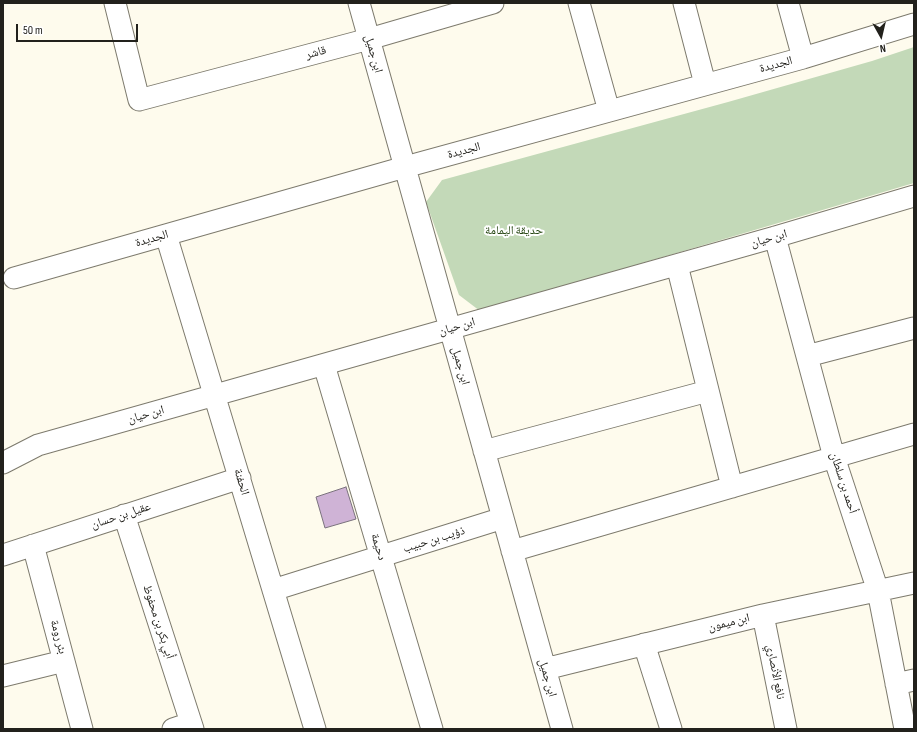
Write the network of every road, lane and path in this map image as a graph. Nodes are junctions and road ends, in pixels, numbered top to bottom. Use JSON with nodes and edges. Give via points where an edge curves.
{"nodes":[{"id":1,"x":115,"y":3,"type":"edge"},
{"id":2,"x":359,"y":3,"type":"edge"},
{"id":3,"x":579,"y":3,"type":"edge"},
{"id":4,"x":684,"y":3,"type":"edge"},
{"id":5,"x":788,"y":3,"type":"edge"},
{"id":6,"x":482,"y":4,"type":"edge"},
{"id":7,"x":914,"y":24,"type":"edge"},
{"id":8,"x":369,"y":39,"type":"junction"},
{"id":9,"x":803,"y":58,"type":"junction"},
{"id":10,"x":705,"y":84,"type":"junction"},
{"id":11,"x":608,"y":111,"type":"junction"},
{"id":12,"x":405,"y":167,"type":"junction"},
{"id":13,"x":914,"y":196,"type":"edge"},
{"id":14,"x":166,"y":235,"type":"junction"},
{"id":15,"x":775,"y":237,"type":"junction"},
{"id":16,"x":677,"y":265,"type":"junction"},
{"id":17,"x":14,"y":278,"type":"dead end"},
{"id":18,"x":914,"y":328,"type":"edge"},
{"id":19,"x":450,"y":329,"type":"junction"},
{"id":20,"x":807,"y":356,"type":"junction"},
{"id":21,"x":324,"y":365,"type":"junction"},
{"id":22,"x":708,"y":391,"type":"junction"},
{"id":23,"x":215,"y":395,"type":"junction"},
{"id":24,"x":914,"y":434,"type":"edge"},
{"id":25,"x":484,"y":451,"type":"junction"},
{"id":26,"x":834,"y":457,"type":"junction"},
{"id":27,"x":3,"y":463,"type":"edge"},
{"id":28,"x":240,"y":478,"type":"junction"},
{"id":29,"x":732,"y":487,"type":"junction"},
{"id":30,"x":124,"y":515,"type":"junction"},
{"id":31,"x":503,"y":518,"type":"junction"},
{"id":32,"x":33,"y":545,"type":"junction"},
{"id":33,"x":512,"y":551,"type":"junction"},
{"id":34,"x":3,"y":555,"type":"edge"},
{"id":35,"x":381,"y":556,"type":"junction"},
{"id":36,"x":914,"y":583,"type":"edge"},
{"id":37,"x":274,"y":590,"type":"junction"},
{"id":38,"x":878,"y":591,"type":"junction"},
{"id":39,"x":764,"y":615,"type":"junction"},
{"id":40,"x":644,"y":644,"type":"junction"},
{"id":41,"x":64,"y":661,"type":"junction"},
{"id":42,"x":545,"y":669,"type":"junction"},
{"id":43,"x":3,"y":676,"type":"edge"},
{"id":44,"x":905,"y":682,"type":"edge"},
{"id":45,"x":185,"y":727,"type":"edge"},
{"id":46,"x":82,"y":729,"type":"edge"},
{"id":47,"x":315,"y":729,"type":"edge"},
{"id":48,"x":432,"y":729,"type":"edge"},
{"id":49,"x":562,"y":729,"type":"edge"},
{"id":50,"x":671,"y":729,"type":"edge"},
{"id":51,"x":786,"y":729,"type":"edge"},
{"id":52,"x":905,"y":729,"type":"edge"}],
"edges":[{"from":1,"to":8,"type":"street","name":"قاشر","via":[[139,100]]},
{"from":2,"to":8,"type":"street","name":"ابن جميل"},
{"from":3,"to":11,"type":"street"},
{"from":4,"to":10,"type":"street"},
{"from":5,"to":9,"type":"street"},
{"from":6,"to":8,"type":"street","name":"قاشر"},
{"from":7,"to":9,"type":"street","name":"الجديدة"},
{"from":8,"to":12,"type":"street","name":"ابن جميل"},
{"from":9,"to":10,"type":"street","name":"الجديدة"},
{"from":10,"to":11,"type":"street","name":"الجديدة"},
{"from":11,"to":12,"type":"street","name":"الجديدة"},
{"from":12,"to":14,"type":"street","name":"الجديدة"},
{"from":12,"to":19,"type":"street","name":"ابن جميل"},
{"from":13,"to":15,"type":"street","name":"ابن حيان"},
{"from":14,"to":17,"type":"street","name":"الجديدة"},
{"from":14,"to":23,"type":"street","name":"الحفنة"},
{"from":15,"to":16,"type":"street","name":"ابن حيان"},
{"from":15,"to":20,"type":"street","name":"أحمد بن سلطان"},
{"from":16,"to":19,"type":"street","name":"ابن حيان"},
{"from":16,"to":22,"type":"street"},
{"from":18,"to":20,"type":"street"},
{"from":19,"to":21,"type":"street","name":"ابن حيان"},
{"from":19,"to":25,"type":"street","name":"ابن جميل"},
{"from":20,"to":26,"type":"street","name":"أحمد بن سلطان"},
{"from":21,"to":23,"type":"street","name":"ابن حيان"},
{"from":21,"to":35,"type":"street","name":"دحيمة"},
{"from":22,"to":25,"type":"street"},
{"from":22,"to":29,"type":"street"},
{"from":23,"to":27,"type":"street","name":"ابن حيان","via":[[38,445]]},
{"from":23,"to":28,"type":"street","name":"الحفنة"},
{"from":24,"to":26,"type":"street"},
{"from":25,"to":31,"type":"street","name":"ابن جميل"},
{"from":26,"to":29,"type":"street"},
{"from":26,"to":38,"type":"street","name":"أحمد بن سلطان"},
{"from":28,"to":30,"type":"street","name":"عقيل بن حسان"},
{"from":28,"to":37,"type":"street","name":"الحفنة"},
{"from":29,"to":33,"type":"street"},
{"from":30,"to":32,"type":"street","name":"عقيل بن حسان"},
{"from":30,"to":45,"type":"street","name":"أبي بكر بن محفوظ"},
{"from":31,"to":33,"type":"street","name":"ابن جميل"},
{"from":31,"to":35,"type":"street","name":"ذؤيب بن حبيب"},
{"from":32,"to":34,"type":"street","name":"عقيل بن حسان"},
{"from":32,"to":41,"type":"street","name":"بئر رومة"},
{"from":33,"to":42,"type":"street","name":"ابن جميل"},
{"from":35,"to":37,"type":"street","name":"ذؤيب بن حبيب"},
{"from":35,"to":48,"type":"street","name":"دحيمة"},
{"from":36,"to":38,"type":"street","name":"ابن ميمون"},
{"from":37,"to":47,"type":"street","name":"الحفنة"},
{"from":38,"to":39,"type":"street","name":"ابن ميمون"},
{"from":38,"to":44,"type":"street","name":"أحمد بن سلطان"},
{"from":39,"to":40,"type":"street","name":"ابن ميمون"},
{"from":39,"to":51,"type":"street","name":"نافع الأنصاري"},
{"from":40,"to":42,"type":"street","name":"ابن ميمون"},
{"from":40,"to":50,"type":"street"},
{"from":41,"to":43,"type":"street"},
{"from":41,"to":46,"type":"street","name":"بئر رومة"},
{"from":42,"to":49,"type":"street","name":"ابن جميل"},
{"from":44,"to":52,"type":"street","name":"أحمد بن سلطان"}]}
